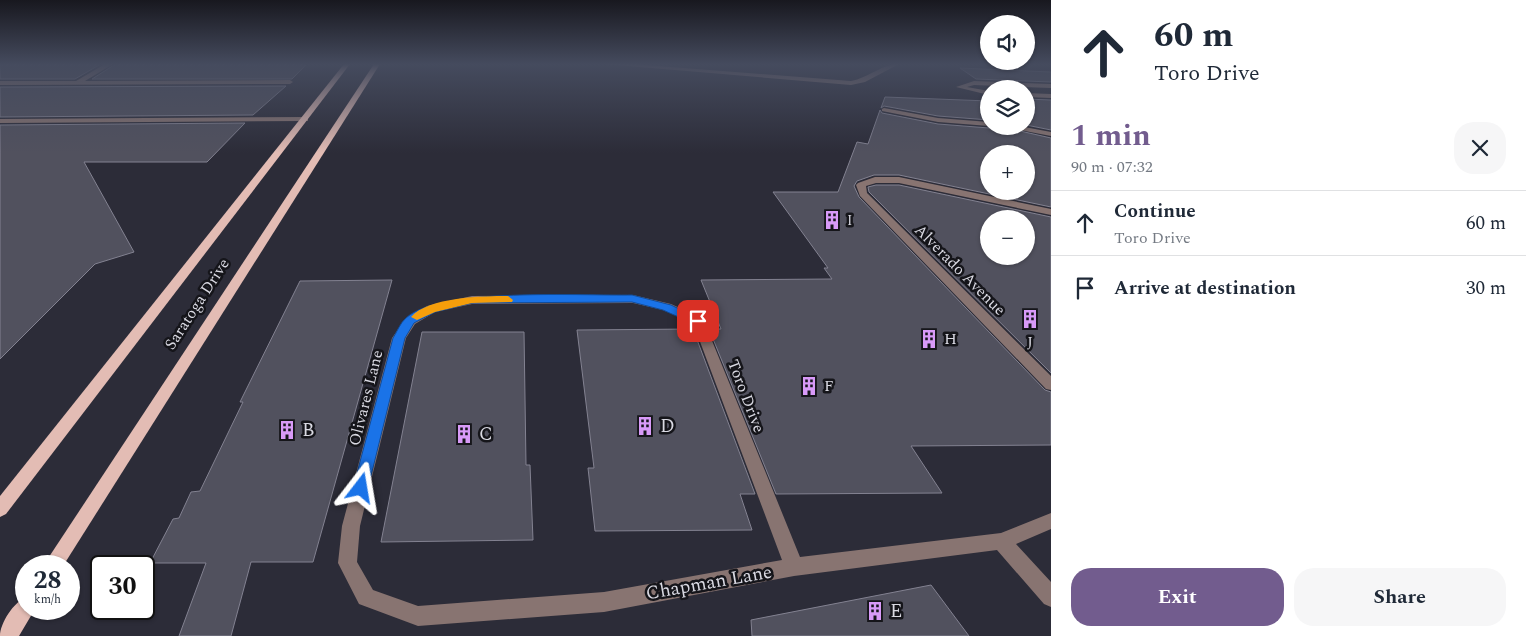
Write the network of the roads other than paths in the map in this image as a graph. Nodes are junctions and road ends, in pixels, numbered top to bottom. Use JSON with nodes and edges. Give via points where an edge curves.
{"nodes":[{"id":1,"x":324,"y":94,"type":"edge"},
{"id":2,"x":358,"y":94,"type":"edge"},
{"id":3,"x":1035,"y":95,"type":"edge"},
{"id":4,"x":1051,"y":96,"type":"edge"},
{"id":5,"x":884,"y":110,"type":"dead end"},
{"id":6,"x":305,"y":119,"type":"junction"},
{"id":7,"x":0,"y":121,"type":"edge"},
{"id":8,"x":980,"y":123,"type":"edge"},
{"id":9,"x":1035,"y":125,"type":"edge"},
{"id":10,"x":1051,"y":126,"type":"edge"},
{"id":11,"x":1035,"y":131,"type":"edge"},
{"id":12,"x":1051,"y":134,"type":"edge"},
{"id":13,"x":1051,"y":212,"type":"edge"},
{"id":14,"x":553,"y":299,"type":"joint"},
{"id":15,"x":1051,"y":385,"type":"edge"},
{"id":16,"x":0,"y":508,"type":"edge"},
{"id":17,"x":1051,"y":521,"type":"edge"},
{"id":18,"x":1001,"y":541,"type":"junction"},
{"id":19,"x":59,"y":555,"type":"edge"},
{"id":20,"x":794,"y":567,"type":"junction"},
{"id":21,"x":366,"y":597,"type":"joint"},
{"id":22,"x":1051,"y":597,"type":"edge"},
{"id":23,"x":17,"y":620,"type":"edge"},
{"id":24,"x":7,"y":636,"type":"edge"}],
"edges":[{"from":1,"to":6,"type":"main road","name":"Saratoga Drive"},
{"from":2,"to":19,"type":"main road","name":"Saratoga Drive"},
{"from":3,"to":4,"type":"street"},
{"from":5,"to":8,"type":"street"},
{"from":6,"to":7,"type":"street"},
{"from":6,"to":16,"type":"main road","name":"Saratoga Drive"},
{"from":9,"to":10,"type":"street"},
{"from":11,"to":12,"type":"street"},
{"from":13,"to":15,"type":"street","name":"Alverado Avenue","via":[[898,180],[875,180],[861,185],[863,194]]},
{"from":14,"to":20,"type":"street","name":"Toro Drive","via":[[632,299],[667,307],[698,321]]},
{"from":14,"to":21,"type":"street","name":"Olivares Lane","via":[[472,300],[431,309],[410,321],[399,338],[351,526],[347,563]]},
{"from":17,"to":18,"type":"street","name":"Chapman Lane"},
{"from":18,"to":20,"type":"street","name":"Chapman Lane"},
{"from":18,"to":22,"type":"street"},
{"from":20,"to":21,"type":"street","name":"Chapman Lane","via":[[604,602],[418,616]]},
{"from":23,"to":24,"type":"main road"}]}
